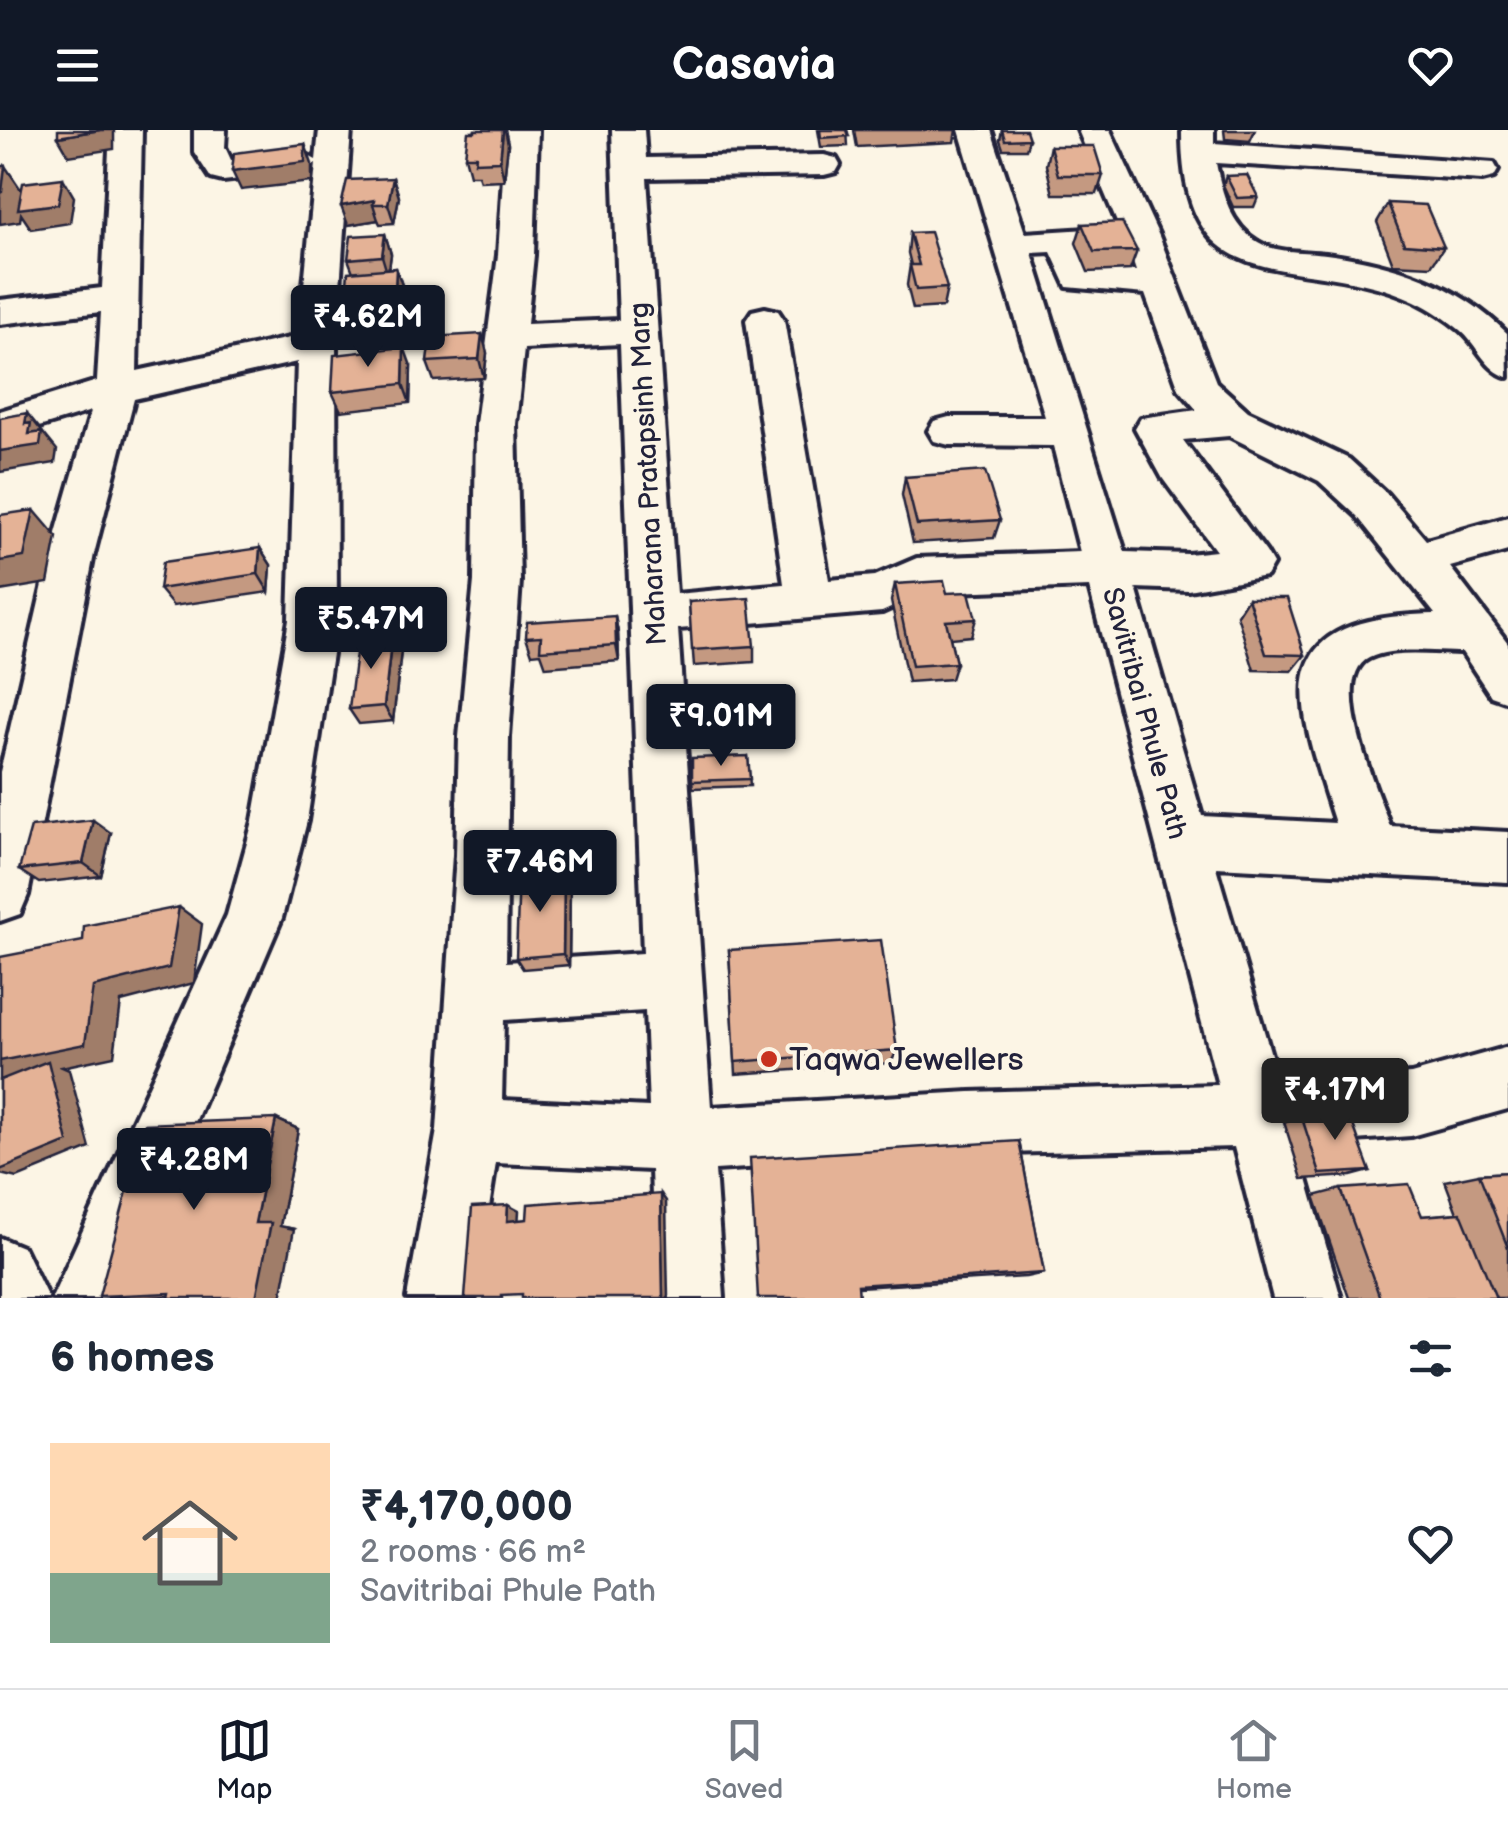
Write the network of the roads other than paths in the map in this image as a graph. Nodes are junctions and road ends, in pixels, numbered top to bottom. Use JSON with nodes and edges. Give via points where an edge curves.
{"nodes":[{"id":1,"x":126,"y":130,"type":"edge"},
{"id":2,"x":210,"y":130,"type":"edge"},
{"id":3,"x":522,"y":130,"type":"edge"},
{"id":4,"x":975,"y":130,"type":"edge"},
{"id":5,"x":1094,"y":130,"type":"edge"},
{"id":6,"x":1198,"y":141,"type":"edge"},
{"id":7,"x":333,"y":145,"type":"edge"},
{"id":8,"x":629,"y":149,"type":"edge"},
{"id":9,"x":1376,"y":163,"type":"junction"},
{"id":10,"x":824,"y":165,"type":"dead end"},
{"id":11,"x":1482,"y":170,"type":"dead end"},
{"id":12,"x":1286,"y":182,"type":"dead end"},
{"id":13,"x":1140,"y":236,"type":"junction"},
{"id":14,"x":1064,"y":241,"type":"junction"},
{"id":15,"x":1014,"y":244,"type":"junction"},
{"id":16,"x":1158,"y":283,"type":"junction"},
{"id":17,"x":119,"y":298,"type":"junction"},
{"id":18,"x":0,"y":312,"type":"edge"},
{"id":19,"x":764,"y":320,"type":"dead end"},
{"id":20,"x":639,"y":332,"type":"junction"},
{"id":21,"x":506,"y":337,"type":"junction"},
{"id":22,"x":316,"y":345,"type":"junction"},
{"id":23,"x":1508,"y":364,"type":"edge"},
{"id":24,"x":117,"y":389,"type":"junction"},
{"id":25,"x":1234,"y":421,"type":"junction"},
{"id":26,"x":0,"y":424,"type":"edge"},
{"id":27,"x":949,"y":431,"type":"dead end"},
{"id":28,"x":1070,"y":432,"type":"junction"},
{"id":29,"x":1508,"y":534,"type":"edge"},
{"id":30,"x":1419,"y":559,"type":"junction"},
{"id":31,"x":1108,"y":570,"type":"junction"},
{"id":32,"x":810,"y":600,"type":"junction"},
{"id":33,"x":656,"y":613,"type":"junction"},
{"id":34,"x":1498,"y":662,"type":"edge"},
{"id":35,"x":1180,"y":840,"type":"junction"},
{"id":36,"x":1371,"y":850,"type":"junction"},
{"id":37,"x":1508,"y":857,"type":"edge"},
{"id":38,"x":0,"y":895,"type":"edge"},
{"id":39,"x":674,"y":980,"type":"junction"},
{"id":40,"x":476,"y":993,"type":"junction"},
{"id":41,"x":1508,"y":1078,"type":"edge"},
{"id":42,"x":1258,"y":1115,"type":"junction"},
{"id":43,"x":469,"y":1130,"type":"junction"},
{"id":44,"x":682,"y":1140,"type":"junction"},
{"id":45,"x":0,"y":1272,"type":"edge"},
{"id":46,"x":14,"y":1298,"type":"edge"},
{"id":47,"x":86,"y":1298,"type":"edge"},
{"id":48,"x":441,"y":1298,"type":"edge"},
{"id":49,"x":690,"y":1298,"type":"edge"},
{"id":50,"x":1307,"y":1298,"type":"edge"}],
"edges":[{"from":1,"to":17,"type":"street"},
{"from":2,"to":7,"type":"street","via":[[206,144],[223,170]]},
{"from":3,"to":21,"type":"street"},
{"from":4,"to":15,"type":"street","name":"Savitribai Phule Path"},
{"from":5,"to":13,"type":"street"},
{"from":6,"to":9,"type":"street"},
{"from":6,"to":23,"type":"street","via":[[1201,177],[1216,215],[1246,251],[1404,282],[1455,308]]},
{"from":7,"to":22,"type":"street"},
{"from":8,"to":10,"type":"street"},
{"from":8,"to":20,"type":"street","name":"Maharana Pratapsinh Marg"},
{"from":9,"to":11,"type":"street"},
{"from":9,"to":12,"type":"street","via":[[1386,190]]},
{"from":13,"to":14,"type":"street"},
{"from":13,"to":16,"type":"street"},
{"from":14,"to":15,"type":"street"},
{"from":14,"to":16,"type":"street","via":[[1080,279]]},
{"from":15,"to":28,"type":"street","name":"Savitribai Phule Path"},
{"from":16,"to":25,"type":"street","via":[[1200,389]]},
{"from":17,"to":18,"type":"street"},
{"from":17,"to":24,"type":"street"},
{"from":19,"to":32,"type":"street"},
{"from":20,"to":21,"type":"street"},
{"from":20,"to":33,"type":"street","name":"Maharana Pratapsinh Marg"},
{"from":21,"to":40,"type":"street","via":[[496,424],[497,581],[484,737]]},
{"from":22,"to":24,"type":"street"},
{"from":22,"to":47,"type":"street","via":[[314,620],[280,821],[254,918]]},
{"from":24,"to":26,"type":"street"},
{"from":24,"to":38,"type":"street","via":[[72,554]]},
{"from":25,"to":30,"type":"street","via":[[1334,470]]},
{"from":25,"to":31,"type":"street","via":[[1156,428],[1250,564],[1188,572]]},
{"from":27,"to":28,"type":"street"},
{"from":28,"to":31,"type":"street","name":"Savitribai Phule Path"},
{"from":29,"to":30,"type":"street"},
{"from":30,"to":34,"type":"street"},
{"from":31,"to":32,"type":"street","via":[[917,576],[882,594]]},
{"from":31,"to":35,"type":"street","name":"Savitribai Phule Path"},
{"from":32,"to":33,"type":"street"},
{"from":33,"to":39,"type":"street","name":"Maharana Pratapsinh Marg"},
{"from":34,"to":36,"type":"street","via":[[1382,638],[1352,644],[1334,661],[1327,682],[1332,718]]},
{"from":35,"to":36,"type":"street"},
{"from":35,"to":42,"type":"street","name":"Savitribai Phule Path"},
{"from":36,"to":37,"type":"street"},
{"from":39,"to":40,"type":"street"},
{"from":39,"to":44,"type":"street","name":"Maharana Pratapsinh Marg"},
{"from":40,"to":43,"type":"street"},
{"from":41,"to":42,"type":"street","via":[[1411,1105]]},
{"from":42,"to":44,"type":"street"},
{"from":42,"to":50,"type":"street","name":"Savitribai Phule Path"},
{"from":43,"to":44,"type":"street"},
{"from":43,"to":48,"type":"street"},
{"from":44,"to":49,"type":"street","name":"Maharana Pratapsinh Marg"},
{"from":45,"to":46,"type":"street"}]}
